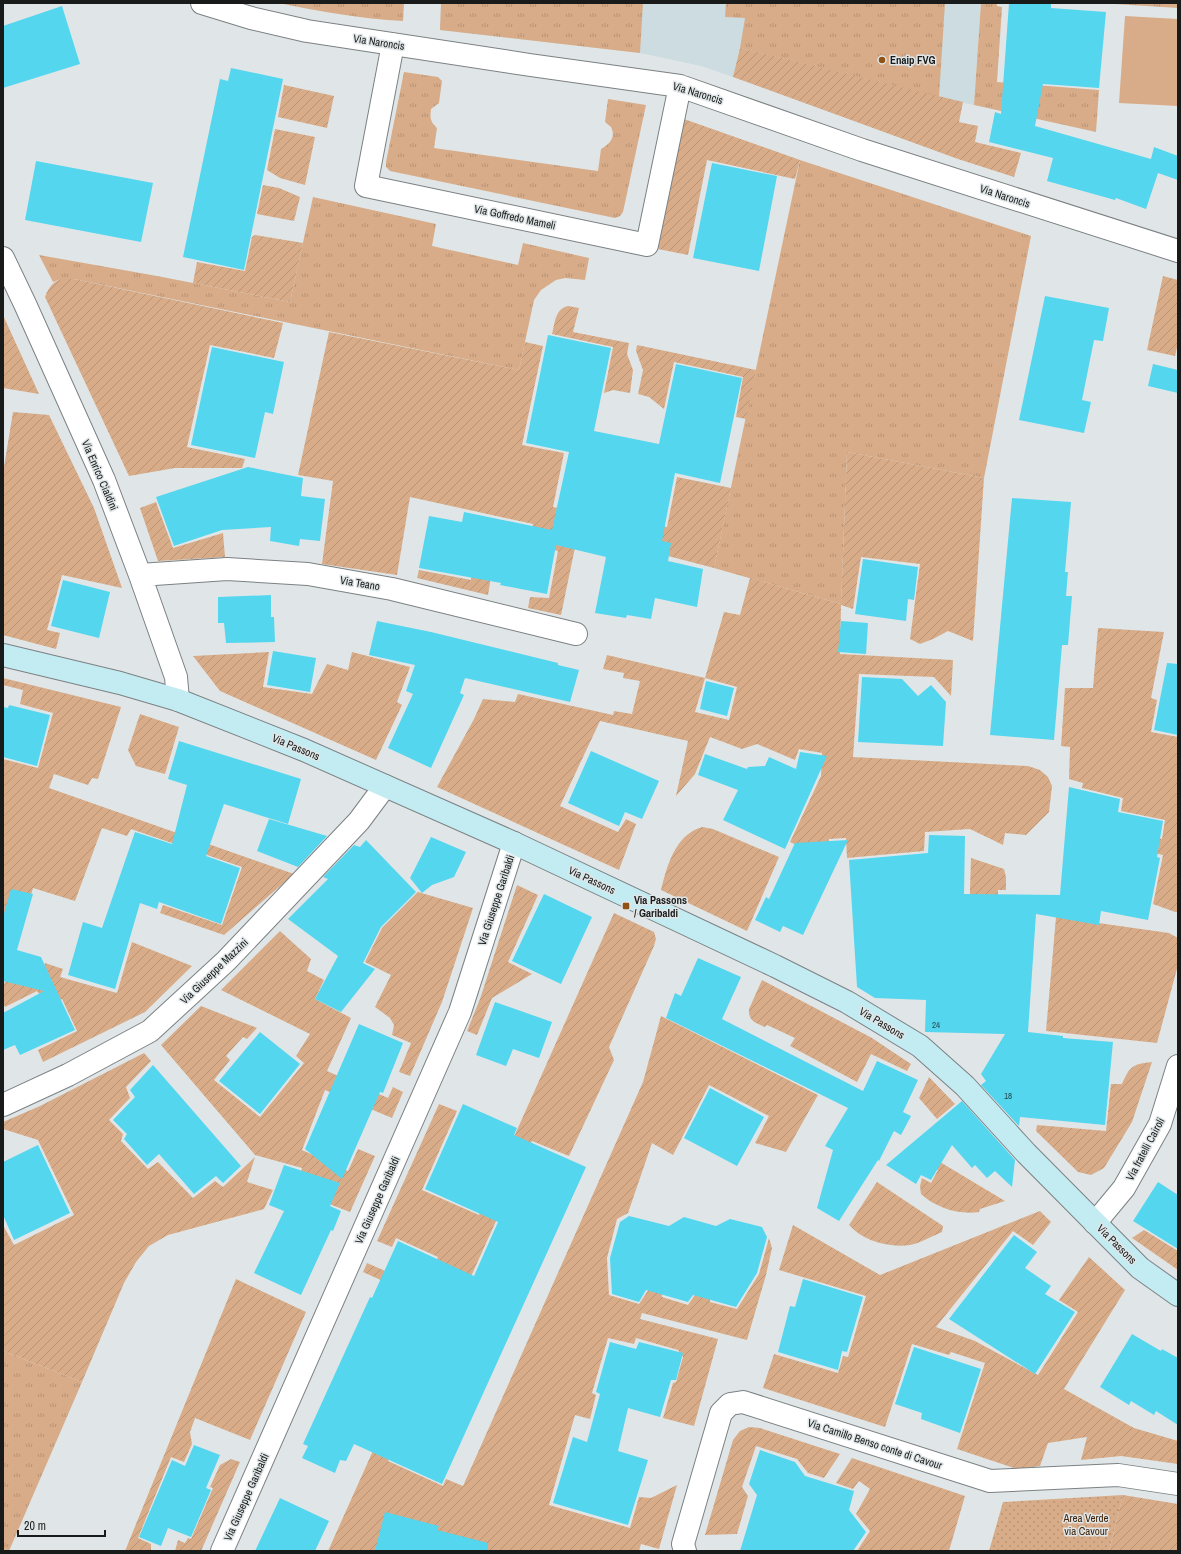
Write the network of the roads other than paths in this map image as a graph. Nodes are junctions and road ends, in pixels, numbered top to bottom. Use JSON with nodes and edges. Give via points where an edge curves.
{"nodes":[{"id":1,"x":202,"y":3,"type":"edge"},
{"id":2,"x":393,"y":44,"type":"junction"},
{"id":3,"x":680,"y":86,"type":"junction"},
{"id":4,"x":1178,"y":250,"type":"edge"},
{"id":5,"x":3,"y":258,"type":"edge"},
{"id":6,"x":140,"y":575,"type":"junction"},
{"id":7,"x":576,"y":634,"type":"dead end"},
{"id":8,"x":3,"y":655,"type":"edge"},
{"id":9,"x":178,"y":700,"type":"junction"},
{"id":10,"x":385,"y":786,"type":"junction"},
{"id":11,"x":514,"y":843,"type":"junction"},
{"id":12,"x":1178,"y":1066,"type":"edge"},
{"id":13,"x":3,"y":1105,"type":"edge"},
{"id":14,"x":1095,"y":1223,"type":"junction"},
{"id":15,"x":1178,"y":1295,"type":"edge"},
{"id":16,"x":1178,"y":1484,"type":"edge"},
{"id":17,"x":222,"y":1551,"type":"edge"},
{"id":18,"x":685,"y":1551,"type":"edge"}],
"edges":[{"from":1,"to":2,"type":"street","name":"Via Naroncis","via":[[307,31]]},
{"from":2,"to":3,"type":"street","name":"Via Naroncis"},
{"from":2,"to":3,"type":"street","name":"Via Goffredo Mameli","via":[[366,186],[647,245]]},
{"from":3,"to":4,"type":"street","name":"Via Naroncis","via":[[862,150]]},
{"from":5,"to":6,"type":"street","name":"Via Enrico Cialdini","via":[[104,480]]},
{"from":6,"to":7,"type":"street","name":"Via Teano","via":[[227,569],[308,574],[392,589]]},
{"from":6,"to":9,"type":"street","name":"Via Enrico Cialdini","via":[[176,677]]},
{"from":8,"to":9,"type":"street","name":"Via Passons","via":[[120,683]]},
{"from":9,"to":10,"type":"street","name":"Via Passons","via":[[304,750]]},
{"from":10,"to":11,"type":"street","name":"Via Passons"},
{"from":10,"to":13,"type":"street","name":"Via Giuseppe Mazzini","via":[[359,821],[231,956],[150,1031],[68,1075]]},
{"from":11,"to":14,"type":"street","name":"Via Passons","via":[[847,1002],[920,1046],[965,1086]]},
{"from":11,"to":17,"type":"street","name":"Via Giuseppe Garibaldi","via":[[460,1012]]},
{"from":12,"to":14,"type":"street","name":"Via fratelli Cairoli","via":[[1160,1124],[1124,1188]]},
{"from":14,"to":15,"type":"street","name":"Via Passons","via":[[1140,1268]]},
{"from":16,"to":18,"type":"street","name":"Via Camillo Benso conte di Cavour","via":[[1118,1475],[990,1481],[743,1402],[730,1404],[721,1413],[683,1544]]}]}
